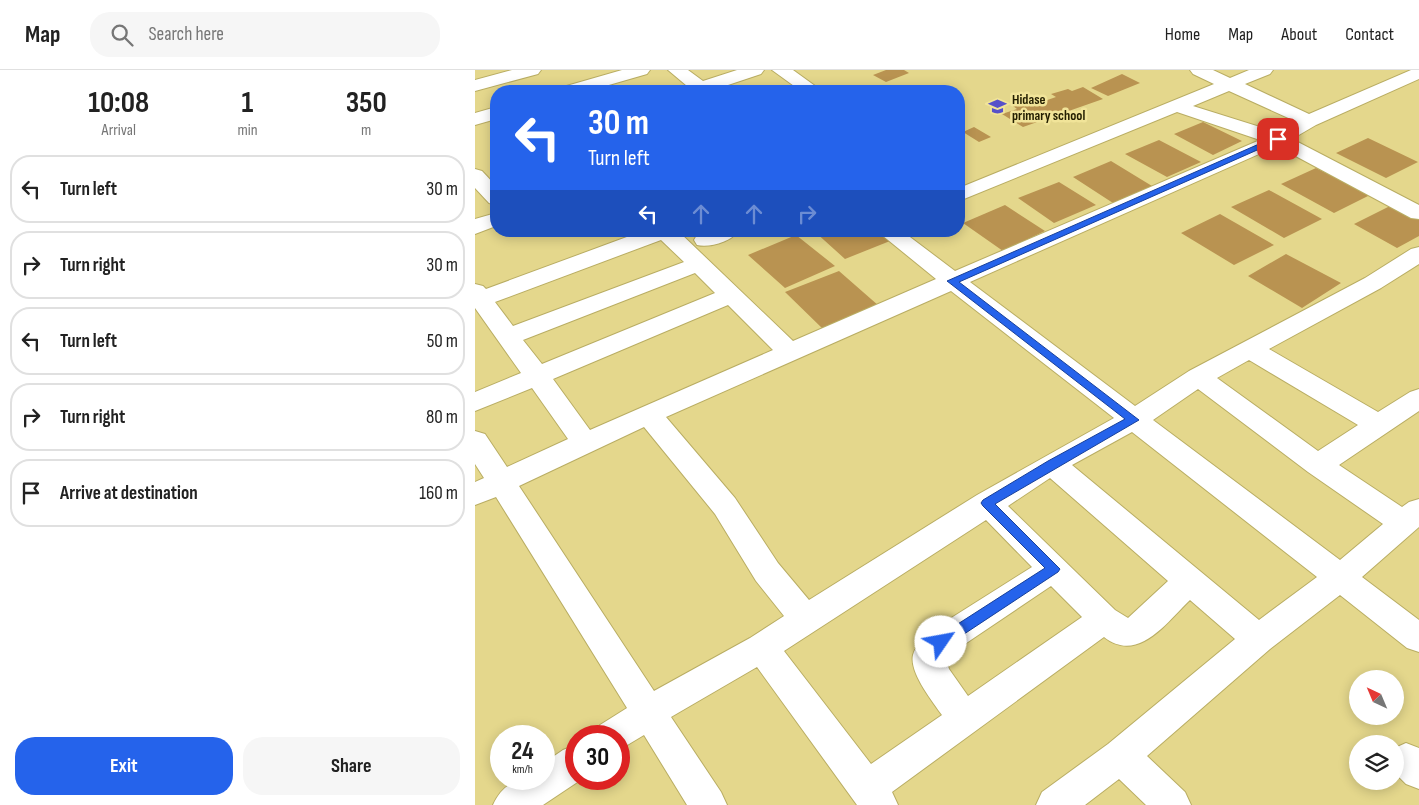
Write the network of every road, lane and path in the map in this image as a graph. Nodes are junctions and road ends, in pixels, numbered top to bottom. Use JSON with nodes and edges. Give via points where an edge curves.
{"nodes":[{"id":1,"x":581,"y":70,"type":"edge"},
{"id":2,"x":641,"y":70,"type":"edge"},
{"id":3,"x":677,"y":70,"type":"edge"},
{"id":4,"x":755,"y":70,"type":"edge"},
{"id":5,"x":781,"y":70,"type":"edge"},
{"id":6,"x":1199,"y":70,"type":"edge"},
{"id":7,"x":1264,"y":70,"type":"edge"},
{"id":8,"x":1418,"y":76,"type":"edge"},
{"id":9,"x":551,"y":82,"type":"edge"},
{"id":10,"x":1230,"y":84,"type":"junction"},
{"id":11,"x":490,"y":85,"type":"edge"},
{"id":12,"x":494,"y":85,"type":"edge"},
{"id":13,"x":580,"y":85,"type":"edge"},
{"id":14,"x":598,"y":85,"type":"edge"},
{"id":15,"x":605,"y":85,"type":"edge"},
{"id":16,"x":696,"y":85,"type":"edge"},
{"id":17,"x":716,"y":85,"type":"edge"},
{"id":18,"x":804,"y":85,"type":"edge"},
{"id":19,"x":475,"y":86,"type":"edge"},
{"id":20,"x":1176,"y":106,"type":"junction"},
{"id":21,"x":490,"y":114,"type":"edge"},
{"id":22,"x":475,"y":119,"type":"edge"},
{"id":23,"x":1309,"y":121,"type":"junction"},
{"id":24,"x":1278,"y":139,"type":"junction"},
{"id":25,"x":965,"y":189,"type":"edge"},
{"id":26,"x":1419,"y":213,"type":"edge"},
{"id":27,"x":490,"y":221,"type":"edge"},
{"id":28,"x":475,"y":227,"type":"edge"},
{"id":29,"x":647,"y":237,"type":"edge"},
{"id":30,"x":670,"y":237,"type":"edge"},
{"id":31,"x":712,"y":237,"type":"edge"},
{"id":32,"x":896,"y":237,"type":"edge"},
{"id":33,"x":705,"y":240,"type":"dead end"},
{"id":34,"x":698,"y":264,"type":"junction"},
{"id":35,"x":1412,"y":267,"type":"edge"},
{"id":36,"x":952,"y":281,"type":"junction"},
{"id":37,"x":478,"y":295,"type":"edge"},
{"id":38,"x":731,"y":295,"type":"junction"},
{"id":39,"x":508,"y":337,"type":"junction"},
{"id":40,"x":1251,"y":350,"type":"junction"},
{"id":41,"x":791,"y":353,"type":"junction"},
{"id":42,"x":537,"y":376,"type":"junction"},
{"id":43,"x":1197,"y":377,"type":"junction"},
{"id":44,"x":1419,"y":398,"type":"edge"},
{"id":45,"x":475,"y":402,"type":"edge"},
{"id":46,"x":648,"y":414,"type":"junction"},
{"id":47,"x":1133,"y":420,"type":"junction"},
{"id":48,"x":1379,"y":425,"type":"junction"},
{"id":49,"x":475,"y":441,"type":"edge"},
{"id":50,"x":586,"y":444,"type":"junction"},
{"id":51,"x":1052,"y":464,"type":"junction"},
{"id":52,"x":1318,"y":465,"type":"junction"},
{"id":53,"x":488,"y":488,"type":"edge"},
{"id":54,"x":987,"y":503,"type":"junction"},
{"id":55,"x":1411,"y":516,"type":"edge"},
{"id":56,"x":1053,"y":569,"type":"junction"},
{"id":57,"x":1341,"y":577,"type":"junction"},
{"id":58,"x":1188,"y":582,"type":"junction"},
{"id":59,"x":1104,"y":618,"type":"junction"},
{"id":60,"x":805,"y":619,"type":"junction"},
{"id":61,"x":1419,"y":638,"type":"edge"},
{"id":62,"x":1258,"y":639,"type":"junction"},
{"id":63,"x":762,"y":648,"type":"junction"},
{"id":64,"x":649,"y":712,"type":"junction"},
{"id":65,"x":964,"y":719,"type":"junction"},
{"id":66,"x":630,"y":725,"type":"edge"},
{"id":67,"x":1121,"y":756,"type":"junction"},
{"id":68,"x":565,"y":769,"type":"edge"},
{"id":69,"x":872,"y":797,"type":"edge"},
{"id":70,"x":512,"y":805,"type":"edge"},
{"id":71,"x":708,"y":805,"type":"edge"},
{"id":72,"x":1055,"y":805,"type":"edge"},
{"id":73,"x":1173,"y":805,"type":"edge"}],
"edges":[{"from":1,"to":14,"type":"street"},
{"from":2,"to":15,"type":"street"},
{"from":3,"to":16,"type":"street"},
{"from":4,"to":17,"type":"street"},
{"from":5,"to":18,"type":"street"},
{"from":6,"to":10,"type":"street"},
{"from":7,"to":10,"type":"street"},
{"from":8,"to":23,"type":"street"},
{"from":9,"to":12,"type":"street"},
{"from":9,"to":13,"type":"street"},
{"from":10,"to":20,"type":"street"},
{"from":10,"to":23,"type":"street"},
{"from":11,"to":19,"type":"street"},
{"from":20,"to":24,"type":"street"},
{"from":20,"to":25,"type":"street"},
{"from":21,"to":22,"type":"street"},
{"from":23,"to":24,"type":"street"},
{"from":24,"to":26,"type":"street"},
{"from":24,"to":36,"type":"street"},
{"from":27,"to":28,"type":"street"},
{"from":29,"to":37,"type":"street"},
{"from":30,"to":34,"type":"street"},
{"from":31,"to":33,"type":"street"},
{"from":32,"to":36,"type":"street"},
{"from":34,"to":38,"type":"street"},
{"from":34,"to":39,"type":"street"},
{"from":35,"to":40,"type":"street"},
{"from":36,"to":41,"type":"street"},
{"from":36,"to":47,"type":"street"},
{"from":37,"to":39,"type":"street"},
{"from":38,"to":41,"type":"street"},
{"from":38,"to":42,"type":"street"},
{"from":39,"to":42,"type":"street"},
{"from":40,"to":43,"type":"street"},
{"from":40,"to":48,"type":"street"},
{"from":41,"to":46,"type":"street"},
{"from":42,"to":45,"type":"street"},
{"from":42,"to":50,"type":"street"},
{"from":43,"to":47,"type":"street"},
{"from":43,"to":52,"type":"street"},
{"from":44,"to":48,"type":"street"},
{"from":46,"to":50,"type":"street"},
{"from":46,"to":60,"type":"street","via":[[725,506],[767,572]]},
{"from":47,"to":51,"type":"street"},
{"from":47,"to":57,"type":"street"},
{"from":48,"to":52,"type":"street"},
{"from":49,"to":53,"type":"street"},
{"from":50,"to":53,"type":"street"},
{"from":51,"to":54,"type":"street"},
{"from":51,"to":58,"type":"street"},
{"from":52,"to":55,"type":"street"},
{"from":53,"to":64,"type":"street"},
{"from":54,"to":56,"type":"street"},
{"from":54,"to":60,"type":"street"},
{"from":55,"to":57,"type":"street"},
{"from":56,"to":59,"type":"street"},
{"from":56,"to":65,"type":"street","via":[[941,642],[929,656],[933,674]]},
{"from":57,"to":61,"type":"street"},
{"from":57,"to":62,"type":"street"},
{"from":58,"to":59,"type":"street","via":[[1135,632],[1121,632]]},
{"from":58,"to":62,"type":"street"},
{"from":59,"to":65,"type":"street"},
{"from":60,"to":63,"type":"street"},
{"from":62,"to":67,"type":"street"},
{"from":63,"to":64,"type":"street"},
{"from":63,"to":69,"type":"street"},
{"from":64,"to":66,"type":"street"},
{"from":64,"to":71,"type":"street"},
{"from":65,"to":69,"type":"street"},
{"from":67,"to":72,"type":"street"},
{"from":67,"to":73,"type":"street"},
{"from":68,"to":70,"type":"street"}]}
